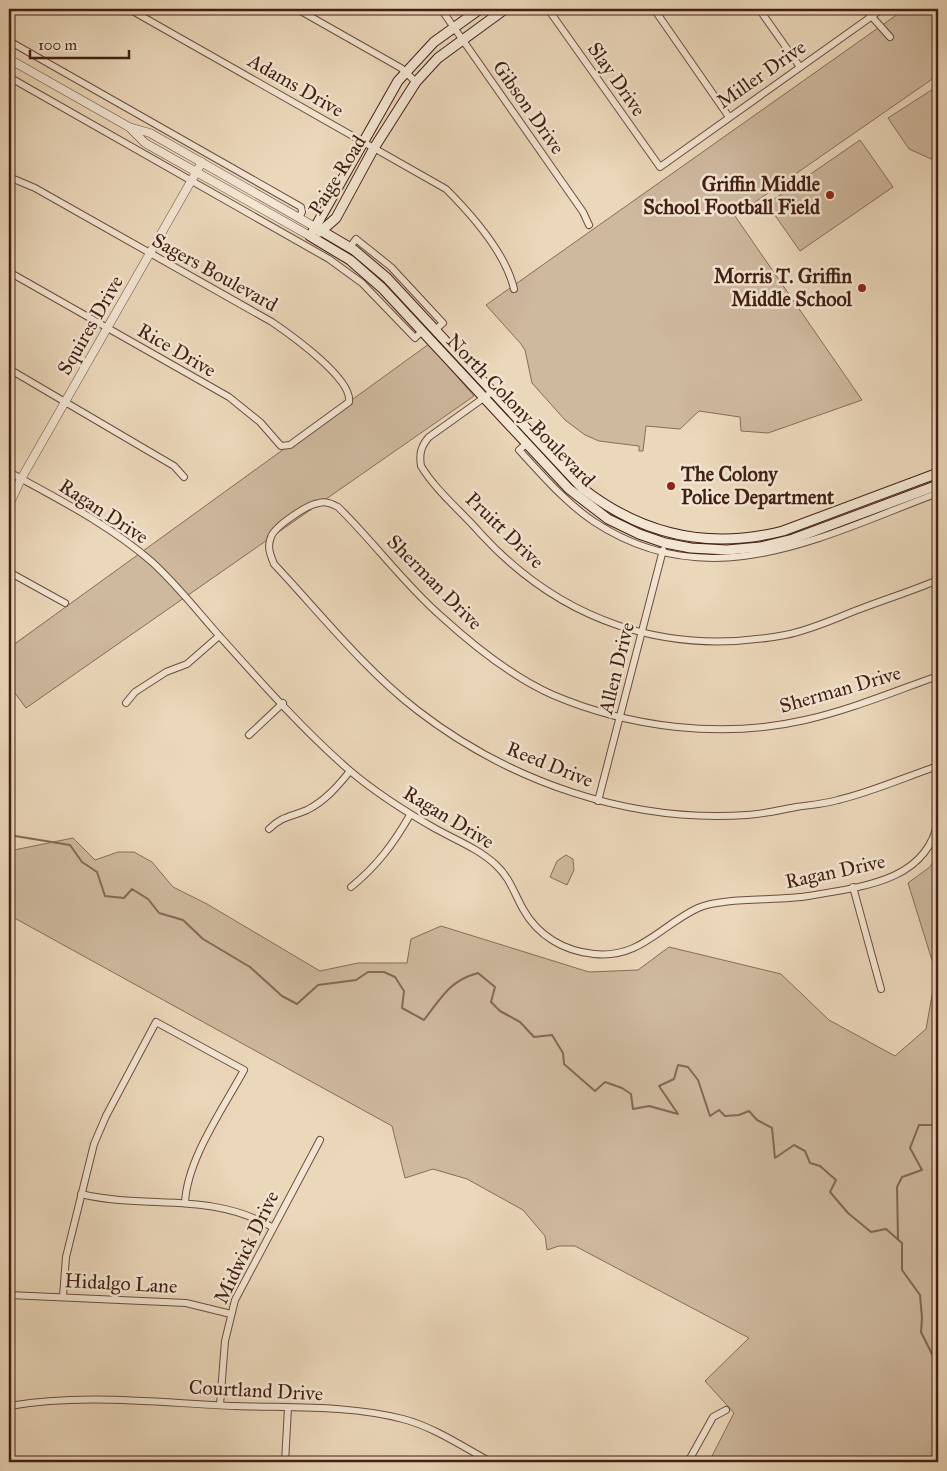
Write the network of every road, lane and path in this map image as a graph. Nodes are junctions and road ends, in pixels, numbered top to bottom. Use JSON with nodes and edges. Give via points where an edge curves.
{"nodes":[{"id":1,"x":129,"y":9,"type":"edge"},
{"id":2,"x":297,"y":9,"type":"edge"},
{"id":3,"x":442,"y":9,"type":"edge"},
{"id":4,"x":480,"y":9,"type":"edge"},
{"id":5,"x":505,"y":9,"type":"edge"},
{"id":6,"x":548,"y":9,"type":"edge"},
{"id":7,"x":654,"y":9,"type":"edge"},
{"id":8,"x":759,"y":9,"type":"edge"},
{"id":9,"x":865,"y":9,"type":"edge"},
{"id":10,"x":882,"y":9,"type":"edge"},
{"id":11,"x":871,"y":16,"type":"junction"},
{"id":12,"x":454,"y":27,"type":"junction"},
{"id":13,"x":890,"y":37,"type":"dead end"},
{"id":14,"x":462,"y":39,"type":"junction"},
{"id":15,"x":9,"y":41,"type":"edge"},
{"id":16,"x":9,"y":59,"type":"edge"},
{"id":17,"x":800,"y":67,"type":"junction"},
{"id":18,"x":406,"y":72,"type":"junction"},
{"id":19,"x":9,"y":77,"type":"edge"},
{"id":20,"x":416,"y":82,"type":"junction"},
{"id":21,"x":729,"y":117,"type":"junction"},
{"id":22,"x":130,"y":127,"type":"junction"},
{"id":23,"x":362,"y":142,"type":"junction"},
{"id":24,"x":374,"y":148,"type":"junction"},
{"id":25,"x":207,"y":153,"type":"junction"},
{"id":26,"x":202,"y":162,"type":"junction"},
{"id":27,"x":660,"y":167,"type":"joint"},
{"id":28,"x":196,"y":172,"type":"junction"},
{"id":29,"x":9,"y":177,"type":"edge"},
{"id":30,"x":191,"y":181,"type":"junction"},
{"id":31,"x":299,"y":218,"type":"junction"},
{"id":32,"x":336,"y":218,"type":"junction"},
{"id":33,"x":589,"y":225,"type":"dead end"},
{"id":34,"x":319,"y":229,"type":"junction"},
{"id":35,"x":310,"y":236,"type":"junction"},
{"id":36,"x":340,"y":241,"type":"junction"},
{"id":37,"x":150,"y":254,"type":"junction"},
{"id":38,"x":9,"y":272,"type":"edge"},
{"id":39,"x":514,"y":289,"type":"dead end"},
{"id":40,"x":107,"y":328,"type":"junction"},
{"id":41,"x":422,"y":331,"type":"junction"},
{"id":42,"x":9,"y":369,"type":"edge"},
{"id":43,"x":492,"y":392,"type":"junction"},
{"id":44,"x":484,"y":398,"type":"junction"},
{"id":45,"x":65,"y":403,"type":"junction"},
{"id":46,"x":319,"y":425,"type":"joint"},
{"id":47,"x":526,"y":444,"type":"junction"},
{"id":48,"x":9,"y":472,"type":"edge"},
{"id":49,"x":938,"y":474,"type":"edge"},
{"id":50,"x":184,"y":477,"type":"dead end"},
{"id":51,"x":21,"y":479,"type":"junction"},
{"id":52,"x":938,"y":485,"type":"edge"},
{"id":53,"x":938,"y":494,"type":"edge"},
{"id":54,"x":9,"y":505,"type":"edge"},
{"id":55,"x":292,"y":518,"type":"joint"},
{"id":56,"x":669,"y":533,"type":"junction"},
{"id":57,"x":665,"y":543,"type":"junction"},
{"id":58,"x":662,"y":553,"type":"junction"},
{"id":59,"x":9,"y":572,"type":"edge"},
{"id":60,"x":938,"y":580,"type":"edge"},
{"id":61,"x":65,"y":603,"type":"dead end"},
{"id":62,"x":641,"y":634,"type":"junction"},
{"id":63,"x":219,"y":636,"type":"junction"},
{"id":64,"x":938,"y":676,"type":"edge"},
{"id":65,"x":126,"y":703,"type":"dead end"},
{"id":66,"x":283,"y":703,"type":"junction"},
{"id":67,"x":620,"y":716,"type":"junction"},
{"id":68,"x":249,"y":735,"type":"dead end"},
{"id":69,"x":938,"y":766,"type":"edge"},
{"id":70,"x":350,"y":771,"type":"junction"},
{"id":71,"x":598,"y":800,"type":"junction"},
{"id":72,"x":410,"y":815,"type":"junction"},
{"id":73,"x":938,"y":820,"type":"edge"},
{"id":74,"x":270,"y":829,"type":"dead end"},
{"id":75,"x":351,"y":887,"type":"dead end"},
{"id":76,"x":853,"y":887,"type":"junction"},
{"id":77,"x":881,"y":989,"type":"dead end"},
{"id":78,"x":320,"y":1140,"type":"dead end"},
{"id":79,"x":81,"y":1194,"type":"junction"},
{"id":80,"x":185,"y":1203,"type":"junction"},
{"id":81,"x":272,"y":1227,"type":"junction"},
{"id":82,"x":9,"y":1295,"type":"edge"},
{"id":83,"x":63,"y":1296,"type":"junction"},
{"id":84,"x":231,"y":1314,"type":"junction"},
{"id":85,"x":220,"y":1405,"type":"junction"},
{"id":86,"x":9,"y":1406,"type":"edge"},
{"id":87,"x":288,"y":1408,"type":"junction"},
{"id":88,"x":726,"y":1410,"type":"dead end"},
{"id":89,"x":285,"y":1462,"type":"edge"},
{"id":90,"x":491,"y":1462,"type":"edge"},
{"id":91,"x":688,"y":1462,"type":"edge"}],
"edges":[{"from":1,"to":23,"type":"street","name":"Adams Drive"},
{"from":2,"to":18,"type":"street"},
{"from":3,"to":12,"type":"street","name":"Gibson Drive"},
{"from":4,"to":12,"type":"main road","name":"Paige Road"},
{"from":5,"to":14,"type":"main road","name":"Paige Road"},
{"from":6,"to":27,"type":"street","name":"Slay Drive"},
{"from":7,"to":21,"type":"street"},
{"from":8,"to":17,"type":"street"},
{"from":9,"to":11,"type":"street"},
{"from":10,"to":11,"type":"street","name":"Miller Drive"},
{"from":11,"to":13,"type":"street"},
{"from":11,"to":17,"type":"street","name":"Miller Drive"},
{"from":12,"to":14,"type":"street","name":"Gibson Drive"},
{"from":12,"to":18,"type":"main road","name":"Paige Road","via":[[434,42]]},
{"from":14,"to":20,"type":"main road","name":"Paige Road","via":[[438,58]]},
{"from":14,"to":33,"type":"street","name":"Gibson Drive"},
{"from":15,"to":25,"type":"street"},
{"from":16,"to":22,"type":"street","name":"North Colony Boulevard"},
{"from":17,"to":21,"type":"street","name":"Miller Drive"},
{"from":18,"to":20,"type":"street"},
{"from":18,"to":23,"type":"main road","name":"Paige Road","via":[[390,92]]},
{"from":19,"to":30,"type":"street"},
{"from":20,"to":24,"type":"main road","name":"Paige Road"},
{"from":21,"to":27,"type":"street","name":"Miller Drive"},
{"from":22,"to":26,"type":"street","name":"North Colony Boulevard","via":[[150,133]]},
{"from":22,"to":28,"type":"street","name":"North Colony Boulevard","via":[[145,143]]},
{"from":23,"to":24,"type":"street","name":"Adams Drive"},
{"from":23,"to":34,"type":"main road","name":"Paige Road"},
{"from":24,"to":32,"type":"main road","name":"Paige Road"},
{"from":24,"to":39,"type":"street","name":"Adams Drive","via":[[446,189],[467,210],[510,272]]},
{"from":25,"to":26,"type":"street"},
{"from":25,"to":31,"type":"street","via":[[301,207]]},
{"from":26,"to":28,"type":"street","name":"Squires Drive"},
{"from":26,"to":31,"type":"street","name":"North Colony Boulevard"},
{"from":28,"to":30,"type":"street","name":"Squires Drive"},
{"from":28,"to":35,"type":"street","name":"North Colony Boulevard"},
{"from":29,"to":37,"type":"street","name":"Sagers Boulevard","via":[[35,188]]},
{"from":30,"to":37,"type":"street","name":"Squires Drive"},
{"from":30,"to":41,"type":"street","via":[[348,272],[414,338]]},
{"from":31,"to":34,"type":"street","name":"North Colony Boulevard"},
{"from":32,"to":34,"type":"main road","name":"Paige Road"},
{"from":32,"to":36,"type":"main road","via":[[336,233]]},
{"from":34,"to":35,"type":"main road","name":"Paige Road"},
{"from":34,"to":36,"type":"main road","name":"North Colony Boulevard"},
{"from":35,"to":41,"type":"main road","name":"North Colony Boulevard","via":[[362,269]]},
{"from":36,"to":43,"type":"main road","name":"North Colony Boulevard","via":[[387,278]]},
{"from":37,"to":40,"type":"street","name":"Squires Drive"},
{"from":37,"to":46,"type":"street","name":"Sagers Boulevard","via":[[272,322],[332,371],[348,392],[349,402]]},
{"from":38,"to":40,"type":"street","name":"Rice Drive"},
{"from":40,"to":45,"type":"street","name":"Squires Drive"},
{"from":40,"to":46,"type":"street","name":"Rice Drive","via":[[228,398],[260,422],[281,446],[290,445]]},
{"from":41,"to":44,"type":"main road","name":"North Colony Boulevard"},
{"from":42,"to":45,"type":"street"},
{"from":43,"to":44,"type":"street","name":"Pruitt Drive"},
{"from":43,"to":56,"type":"main road","name":"North Colony Boulevard","via":[[582,488],[612,509]]},
{"from":44,"to":47,"type":"main road","name":"North Colony Boulevard"},
{"from":44,"to":62,"type":"street","name":"Pruitt Drive","via":[[423,444],[420,458],[425,472],[491,544],[533,581],[586,613]]},
{"from":45,"to":50,"type":"street","via":[[174,466]]},
{"from":45,"to":51,"type":"street","name":"Squires Drive"},
{"from":47,"to":57,"type":"main road","name":"North Colony Boulevard","via":[[588,505],[608,519]]},
{"from":47,"to":58,"type":"street","via":[[519,450],[592,521],[621,538]]},
{"from":48,"to":51,"type":"street","name":"Ragan Drive"},
{"from":49,"to":56,"type":"main road","name":"North Colony Boulevard","via":[[758,538],[706,540]]},
{"from":51,"to":54,"type":"street","name":"Squires Drive"},
{"from":51,"to":63,"type":"street","name":"Ragan Drive","via":[[131,545],[154,564]]},
{"from":52,"to":57,"type":"main road","name":"North Colony Boulevard","via":[[793,539],[760,547],[727,550]]},
{"from":53,"to":58,"type":"street","via":[[787,549],[758,556],[690,558]]},
{"from":55,"to":67,"type":"street","name":"Sherman Drive","via":[[319,502],[338,507],[439,616],[479,649],[552,694],[584,707]]},
{"from":55,"to":71,"type":"street","name":"Reed Drive","via":[[272,534],[269,553],[274,564],[389,686],[416,710],[477,751],[550,785]]},
{"from":56,"to":57,"type":"main road"},
{"from":57,"to":58,"type":"street","name":"Allen Drive"},
{"from":58,"to":62,"type":"street","name":"Allen Drive"},
{"from":59,"to":61,"type":"street"},
{"from":60,"to":62,"type":"street","name":"Pruitt Drive","via":[[785,635],[713,642]]},
{"from":62,"to":67,"type":"street","name":"Allen Drive"},
{"from":63,"to":65,"type":"street","via":[[188,664],[150,682]]},
{"from":63,"to":66,"type":"street","name":"Ragan Drive"},
{"from":64,"to":67,"type":"street","name":"Sherman Drive","via":[[806,720],[769,726],[699,729]]},
{"from":66,"to":68,"type":"street"},
{"from":66,"to":70,"type":"street","name":"Ragan Drive"},
{"from":67,"to":71,"type":"street","name":"Allen Drive"},
{"from":69,"to":71,"type":"street","name":"Reed Drive","via":[[839,800],[748,815],[684,814]]},
{"from":70,"to":72,"type":"street","name":"Ragan Drive"},
{"from":70,"to":74,"type":"street","via":[[320,802],[279,819]]},
{"from":72,"to":75,"type":"street","via":[[374,868]]},
{"from":72,"to":76,"type":"street","name":"Ragan Drive","via":[[483,854],[497,866],[509,879],[533,924],[545,936],[568,948],[592,954],[641,946],[680,918],[705,905],[794,898]]},
{"from":73,"to":76,"type":"street","name":"Ragan Drive","via":[[927,852],[910,868]]},
{"from":76,"to":77,"type":"street"},
{"from":78,"to":81,"type":"street","name":"Midwick Drive"},
{"from":79,"to":80,"type":"street"},
{"from":79,"to":80,"type":"street","via":[[98,1132],[156,1022],[244,1070],[191,1168]]},
{"from":79,"to":83,"type":"street","via":[[66,1256]]},
{"from":80,"to":81,"type":"street","via":[[233,1210]]},
{"from":81,"to":84,"type":"street","name":"Midwick Drive","via":[[242,1284]]},
{"from":82,"to":83,"type":"street","name":"Hidalgo Lane"},
{"from":83,"to":84,"type":"street","name":"Hidalgo Lane","via":[[193,1304]]},
{"from":84,"to":85,"type":"street","name":"Midwick Drive","via":[[225,1341]]},
{"from":85,"to":86,"type":"street","name":"Courtland Drive","via":[[92,1399]]},
{"from":85,"to":87,"type":"street","name":"Courtland Drive"},
{"from":87,"to":89,"type":"street"},
{"from":87,"to":90,"type":"street","name":"Courtland Drive","via":[[351,1411],[403,1419],[429,1428]]},
{"from":88,"to":91,"type":"street","via":[[712,1416]]}]}
